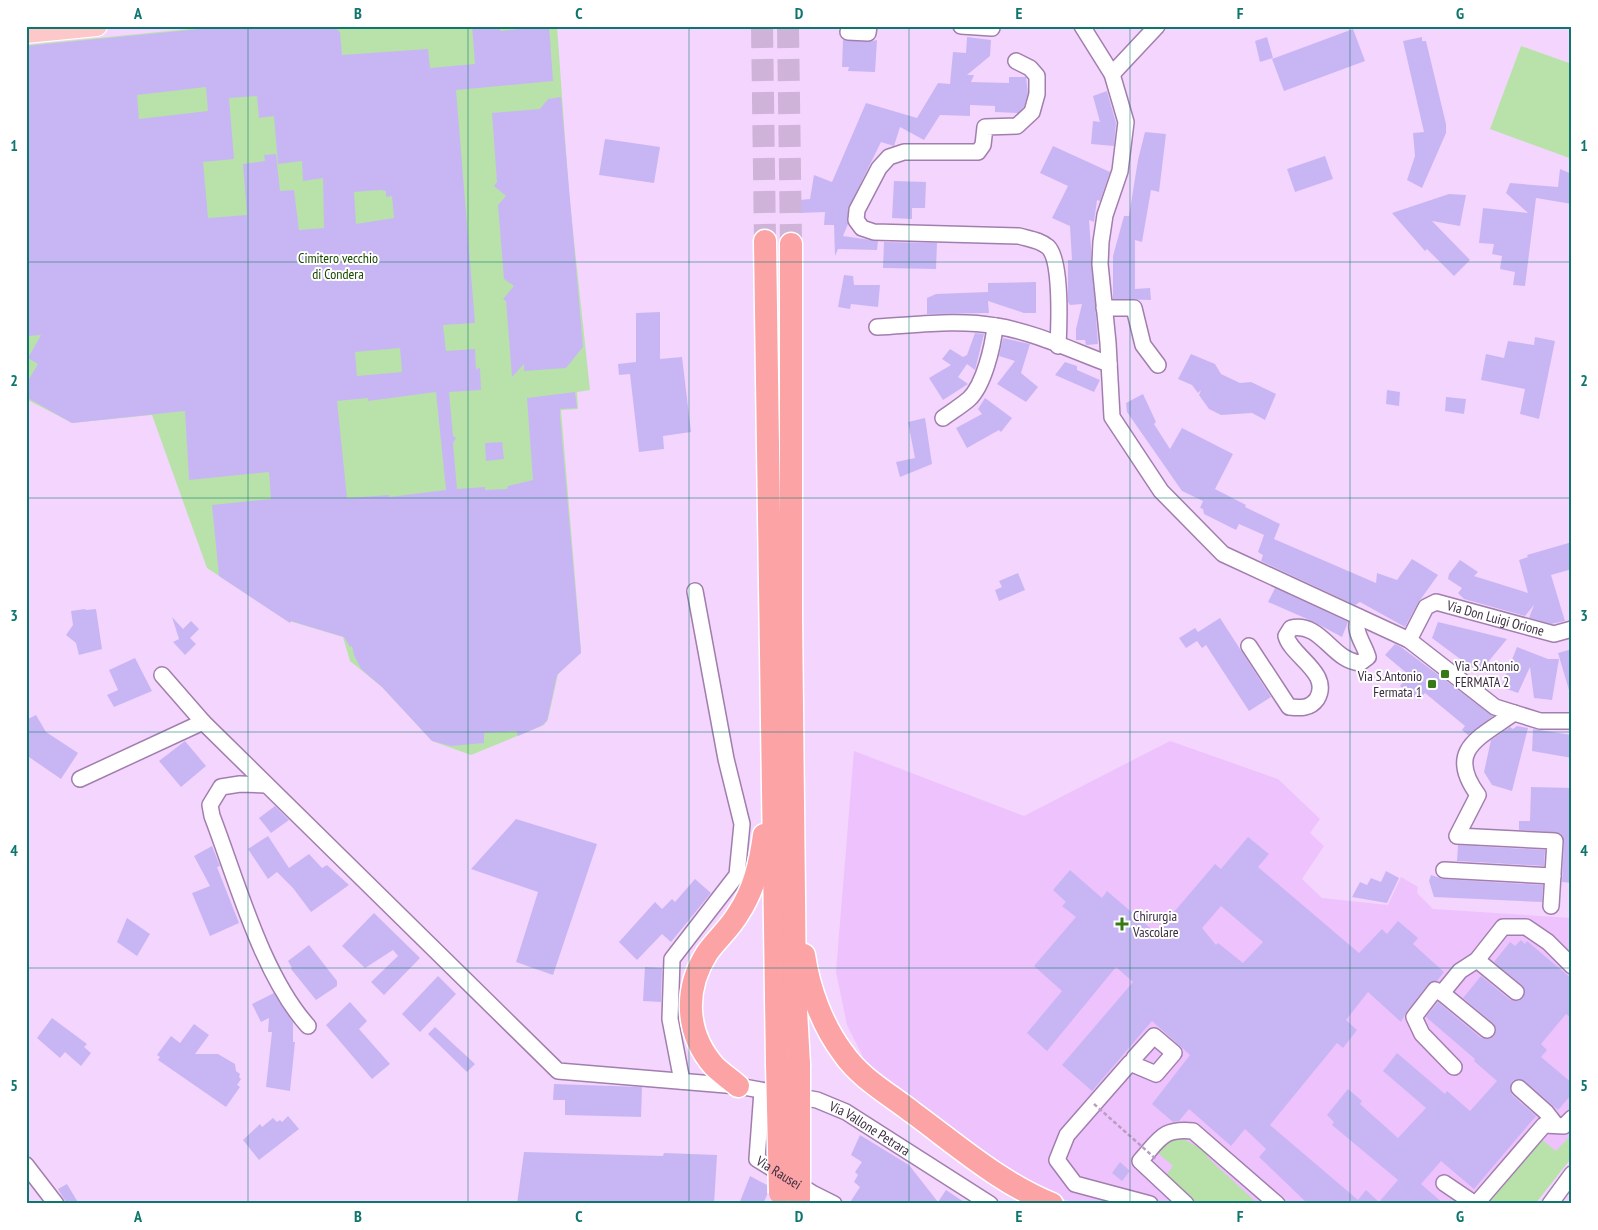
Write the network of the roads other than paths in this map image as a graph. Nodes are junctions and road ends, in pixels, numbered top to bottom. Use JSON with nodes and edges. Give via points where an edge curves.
{"nodes":[{"id":1,"x":98,"y":26,"type":"edge"},
{"id":2,"x":869,"y":26,"type":"edge"},
{"id":3,"x":961,"y":26,"type":"edge"},
{"id":4,"x":992,"y":26,"type":"edge"},
{"id":5,"x":1082,"y":26,"type":"edge"},
{"id":6,"x":1157,"y":26,"type":"edge"},
{"id":7,"x":848,"y":32,"type":"dead end"},
{"id":8,"x":26,"y":33,"type":"edge"},
{"id":9,"x":1016,"y":62,"type":"dead end"},
{"id":10,"x":1112,"y":74,"type":"junction"},
{"id":11,"x":765,"y":241,"type":"tunnel mouth"},
{"id":12,"x":791,"y":244,"type":"tunnel mouth"},
{"id":13,"x":1104,"y":308,"type":"junction"},
{"id":14,"x":995,"y":326,"type":"junction"},
{"id":15,"x":877,"y":327,"type":"dead end"},
{"id":16,"x":1058,"y":346,"type":"junction"},
{"id":17,"x":1109,"y":364,"type":"junction"},
{"id":18,"x":1158,"y":365,"type":"dead end"},
{"id":19,"x":943,"y":418,"type":"dead end"},
{"id":20,"x":695,"y":591,"type":"dead end"},
{"id":21,"x":1359,"y":617,"type":"junction"},
{"id":22,"x":1572,"y":629,"type":"edge"},
{"id":23,"x":1409,"y":640,"type":"junction"},
{"id":24,"x":1249,"y":646,"type":"dead end"},
{"id":25,"x":162,"y":675,"type":"dead end"},
{"id":26,"x":1514,"y":713,"type":"junction"},
{"id":27,"x":1572,"y":721,"type":"edge"},
{"id":28,"x":203,"y":722,"type":"junction"},
{"id":29,"x":774,"y":765,"type":"junction"},
{"id":30,"x":80,"y":779,"type":"dead end"},
{"id":31,"x":266,"y":785,"type":"junction"},
{"id":32,"x":1444,"y":870,"type":"dead end"},
{"id":33,"x":1553,"y":876,"type":"junction"},
{"id":34,"x":795,"y":890,"type":"junction"},
{"id":35,"x":1551,"y":906,"type":"dead end"},
{"id":36,"x":1477,"y":960,"type":"junction"},
{"id":37,"x":1572,"y":966,"type":"edge"},
{"id":38,"x":1516,"y":992,"type":"dead end"},
{"id":39,"x":1442,"y":993,"type":"junction"},
{"id":40,"x":308,"y":1026,"type":"dead end"},
{"id":41,"x":1487,"y":1030,"type":"dead end"},
{"id":42,"x":1134,"y":1058,"type":"dead end"},
{"id":43,"x":788,"y":1064,"type":"junction"},
{"id":44,"x":1454,"y":1067,"type":"dead end"},
{"id":45,"x":682,"y":1081,"type":"junction"},
{"id":46,"x":738,"y":1086,"type":"junction"},
{"id":47,"x":1519,"y":1088,"type":"dead end"},
{"id":48,"x":762,"y":1091,"type":"junction"},
{"id":49,"x":1572,"y":1118,"type":"edge"},
{"id":50,"x":1556,"y":1126,"type":"junction"},
{"id":51,"x":26,"y":1165,"type":"edge"},
{"id":52,"x":1572,"y":1174,"type":"edge"},
{"id":53,"x":1444,"y":1183,"type":"dead end"},
{"id":54,"x":786,"y":1200,"type":"edge"},
{"id":55,"x":56,"y":1204,"type":"edge"},
{"id":56,"x":834,"y":1204,"type":"edge"},
{"id":57,"x":990,"y":1204,"type":"edge"},
{"id":58,"x":1052,"y":1204,"type":"edge"},
{"id":59,"x":1150,"y":1204,"type":"edge"},
{"id":60,"x":1186,"y":1204,"type":"edge"},
{"id":61,"x":1277,"y":1204,"type":"edge"},
{"id":62,"x":1475,"y":1204,"type":"edge"},
{"id":63,"x":1550,"y":1204,"type":"edge"}],
"edges":[{"from":1,"to":8,"type":"main road"},
{"from":2,"to":7,"type":"street","via":[[868,33]]},
{"from":3,"to":4,"type":"street"},
{"from":5,"to":10,"type":"street"},
{"from":6,"to":10,"type":"street"},
{"from":9,"to":16,"type":"street","via":[[1030,68],[1037,76],[1038,94],[1032,112],[1018,126],[985,127],[983,145],[978,152],[904,152],[889,157],[879,168],[856,210],[856,220],[862,228],[874,232],[1019,236],[1038,241],[1049,248],[1054,262],[1060,297]]},
{"from":10,"to":13,"type":"street","via":[[1126,122],[1120,171],[1104,215],[1101,242]]},
{"from":11,"to":29,"type":"highway"},
{"from":12,"to":34,"type":"highway"},
{"from":13,"to":17,"type":"street"},
{"from":13,"to":18,"type":"street","via":[[1134,308],[1143,345]]},
{"from":14,"to":15,"type":"street","via":[[969,323]]},
{"from":14,"to":16,"type":"street","via":[[1014,329]]},
{"from":14,"to":19,"type":"street","via":[[992,350],[970,398]]},
{"from":16,"to":17,"type":"street"},
{"from":17,"to":21,"type":"street","via":[[1112,417],[1168,498],[1223,554]]},
{"from":20,"to":45,"type":"street","via":[[726,759],[742,824],[737,875],[672,959],[670,1019]]},
{"from":21,"to":23,"type":"street"},
{"from":21,"to":24,"type":"street","via":[[1357,632],[1368,657],[1360,664],[1349,662],[1312,630],[1302,626],[1291,628],[1286,636],[1288,646],[1310,665],[1318,679],[1320,694],[1314,704],[1302,709],[1289,707]]},
{"from":22,"to":23,"type":"street","name":"Via Don Luigi Orione","via":[[1554,634],[1436,602],[1426,607]]},
{"from":23,"to":26,"type":"street","via":[[1495,707]]},
{"from":25,"to":28,"type":"street","name":"Via Vallone Petrara"},
{"from":26,"to":27,"type":"street","via":[[1540,721]]},
{"from":26,"to":33,"type":"street","via":[[1471,744],[1463,761],[1467,780],[1478,795],[1457,836],[1555,841]]},
{"from":28,"to":30,"type":"street"},
{"from":28,"to":31,"type":"street","name":"Via Vallone Petrara"},
{"from":29,"to":43,"type":"highway"},
{"from":29,"to":46,"type":"highway","via":[[760,864],[750,893],[738,916],[697,970],[689,1001],[699,1043],[714,1066]]},
{"from":31,"to":40,"type":"street","via":[[221,787],[210,805],[270,970],[296,1013]]},
{"from":31,"to":45,"type":"street","name":"Via Vallone Petrara","via":[[558,1071]]},
{"from":32,"to":33,"type":"street"},
{"from":33,"to":35,"type":"street"},
{"from":34,"to":43,"type":"highway","via":[[795,993]]},
{"from":34,"to":58,"type":"highway","via":[[807,972],[820,1012],[844,1055],[865,1077],[1000,1177]]},
{"from":36,"to":37,"type":"street","via":[[1503,927],[1526,927],[1548,942]]},
{"from":36,"to":38,"type":"street"},
{"from":36,"to":39,"type":"street","via":[[1460,971]]},
{"from":39,"to":41,"type":"street"},
{"from":39,"to":44,"type":"street","via":[[1435,990],[1414,1017],[1422,1034]]},
{"from":42,"to":59,"type":"street","via":[[1154,1036],[1174,1053],[1156,1074],[1130,1063],[1067,1135],[1057,1160],[1075,1184]]},
{"from":43,"to":54,"type":"highway","bridge":true},
{"from":45,"to":46,"type":"street","name":"Via Vallone Petrara"},
{"from":46,"to":48,"type":"street","name":"Via Vallone Petrara"},
{"from":47,"to":50,"type":"street","via":[[1546,1112]]},
{"from":48,"to":56,"type":"street","name":"Via Rausei","via":[[758,1159]]},
{"from":48,"to":57,"type":"street","name":"Via Vallone Petrara","via":[[817,1100],[846,1112]]},
{"from":49,"to":50,"type":"street","via":[[1564,1126]]},
{"from":50,"to":62,"type":"street","via":[[1544,1125]]},
{"from":51,"to":55,"type":"street"},
{"from":52,"to":63,"type":"street"},
{"from":53,"to":62,"type":"street"},
{"from":60,"to":61,"type":"street","via":[[1140,1160],[1164,1134],[1176,1129],[1193,1131]]}]}
